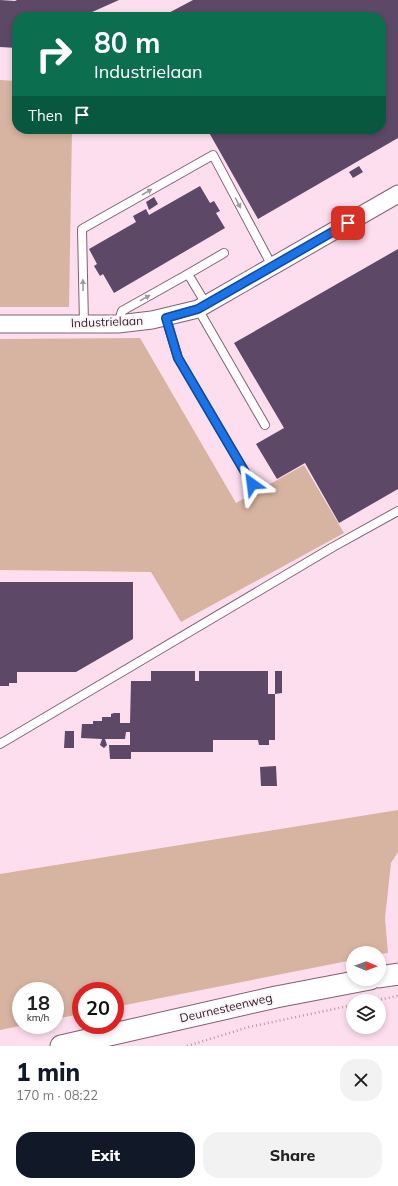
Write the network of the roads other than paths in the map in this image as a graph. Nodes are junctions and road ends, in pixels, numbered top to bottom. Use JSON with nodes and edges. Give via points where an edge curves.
{"nodes":[{"id":1,"x":398,"y":194,"type":"edge"},
{"id":2,"x":224,"y":253,"type":"dead end"},
{"id":3,"x":272,"y":266,"type":"junction"},
{"id":4,"x":188,"y":274,"type":"junction"},
{"id":5,"x":202,"y":306,"type":"junction"},
{"id":6,"x":166,"y":318,"type":"junction"},
{"id":7,"x":0,"y":324,"type":"edge"},
{"id":8,"x":84,"y":324,"type":"junction"},
{"id":9,"x":118,"y":324,"type":"junction"},
{"id":10,"x":265,"y":425,"type":"dead end"},
{"id":11,"x":252,"y":484,"type":"dead end"},
{"id":12,"x":398,"y":511,"type":"edge"},
{"id":13,"x":0,"y":744,"type":"edge"},
{"id":14,"x":398,"y":974,"type":"edge"},
{"id":15,"x":386,"y":976,"type":"edge"},
{"id":16,"x":346,"y":984,"type":"edge"},
{"id":17,"x":78,"y":1044,"type":"edge"},
{"id":18,"x":61,"y":1046,"type":"edge"}],
"edges":[{"from":1,"to":3,"type":"street","name":"Industrielaan"},
{"from":2,"to":4,"type":"lane"},
{"from":3,"to":5,"type":"street","name":"Industrielaan"},
{"from":8,"to":3,"type":"lane","one_way":true,"via":[[82,229],[213,155]]},
{"from":4,"to":5,"type":"lane"},
{"from":9,"to":4,"type":"lane","one_way":true,"via":[[122,311]]},
{"from":5,"to":6,"type":"street","name":"Industrielaan"},
{"from":5,"to":10,"type":"lane"},
{"from":6,"to":9,"type":"street","name":"Industrielaan"},
{"from":6,"to":11,"type":"lane","via":[[178,358]]},
{"from":7,"to":8,"type":"street","name":"Industrielaan"},
{"from":8,"to":9,"type":"street","name":"Industrielaan"},
{"from":12,"to":13,"type":"lane"},
{"from":14,"to":15,"type":"street"},
{"from":16,"to":17,"type":"street","name":"Deurnesteenweg","via":[[276,997]]},
{"from":17,"to":18,"type":"street","name":"Deurnesteenweg"}]}
